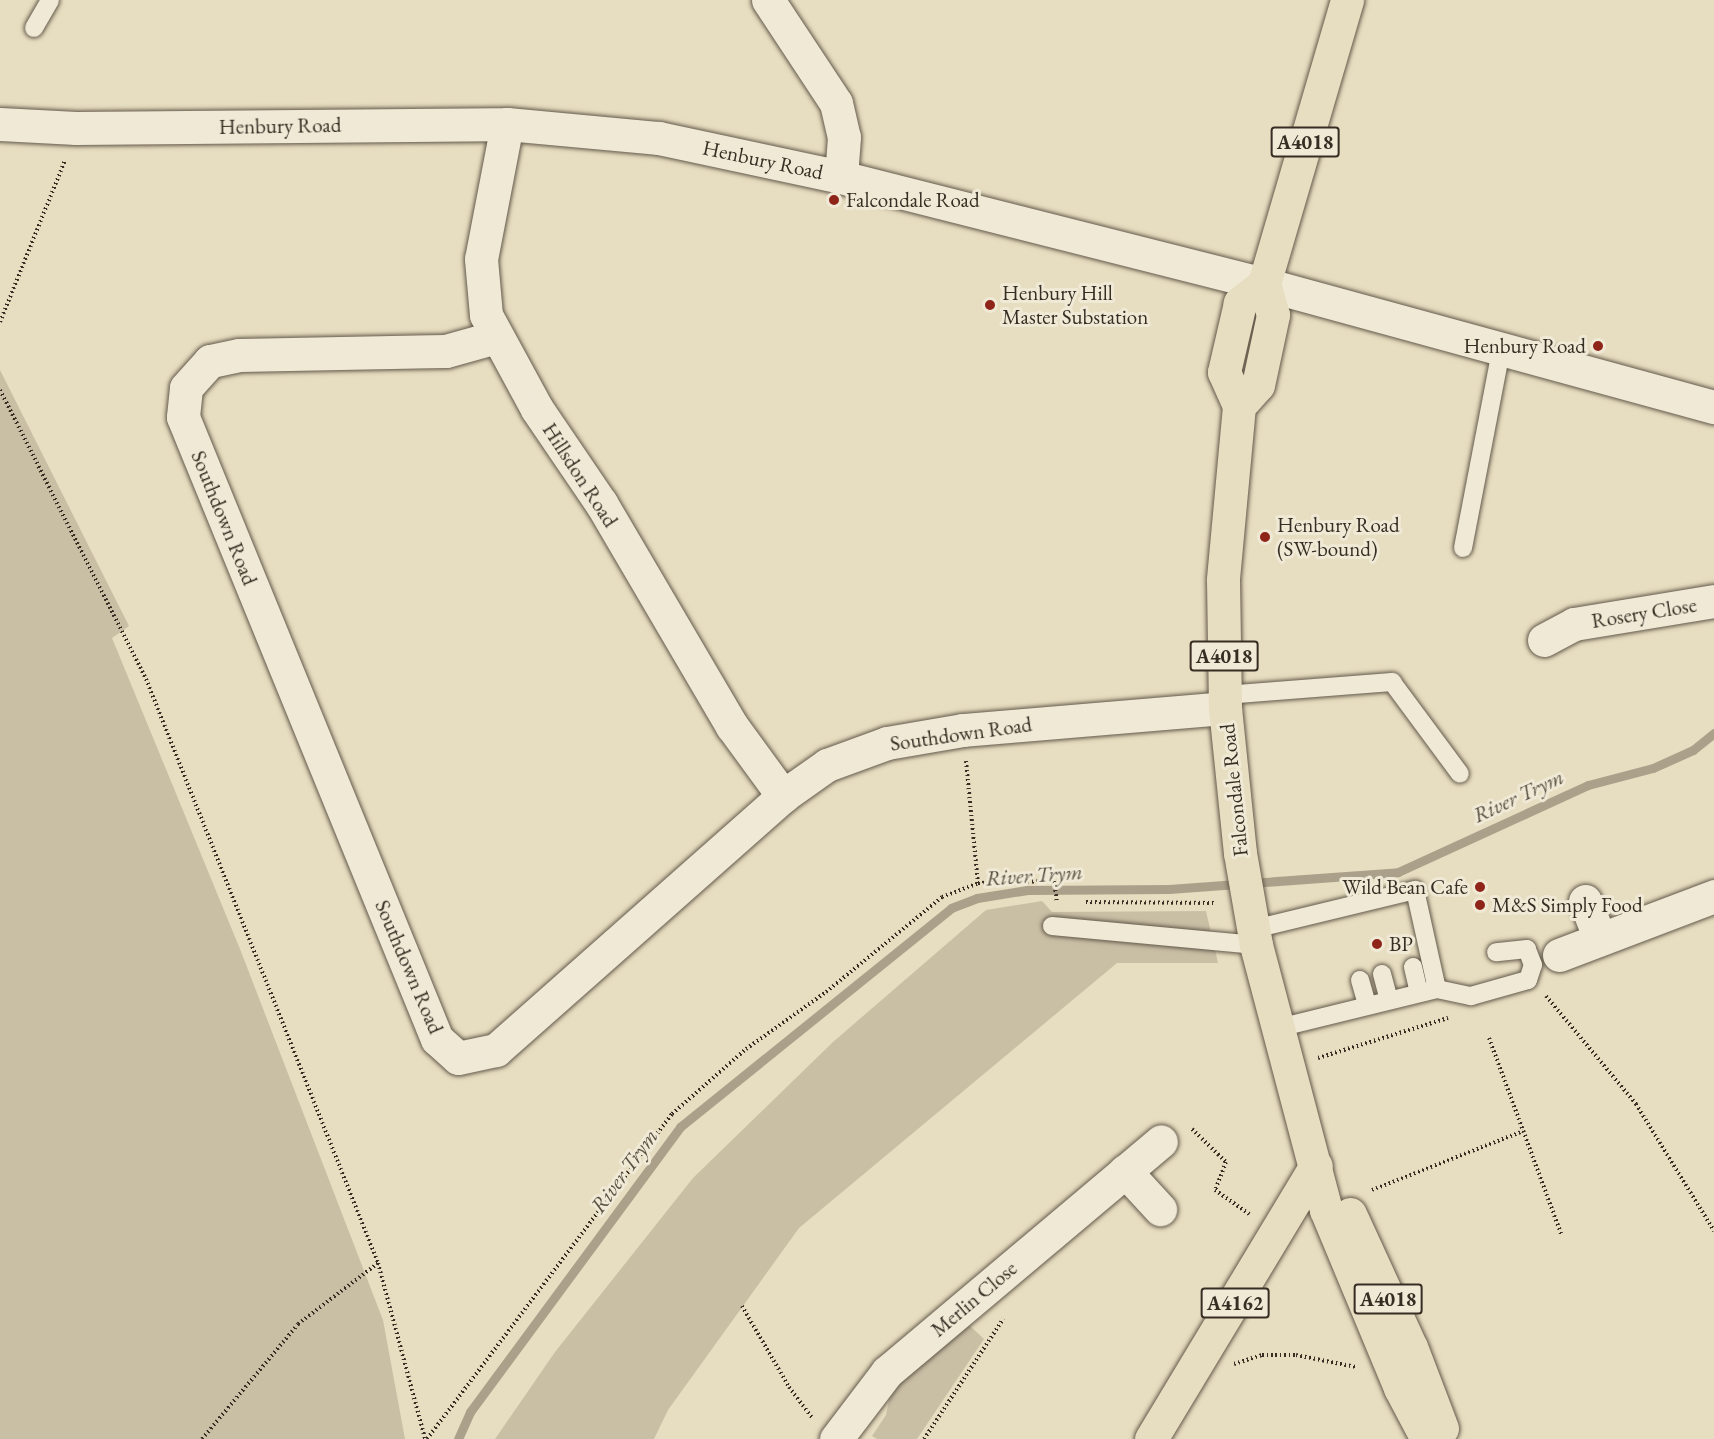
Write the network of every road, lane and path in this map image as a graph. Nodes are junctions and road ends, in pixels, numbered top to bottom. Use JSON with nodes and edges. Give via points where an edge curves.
{"nodes":[{"id":1,"x":50,"y":0,"type":"edge"},
{"id":2,"x":768,"y":0,"type":"edge"},
{"id":3,"x":1347,"y":0,"type":"edge"},
{"id":4,"x":34,"y":28,"type":"dead end"},
{"id":5,"x":0,"y":124,"type":"edge"},
{"id":6,"x":507,"y":124,"type":"junction"},
{"id":7,"x":76,"y":128,"type":"junction"},
{"id":8,"x":840,"y":177,"type":"junction"},
{"id":9,"x":1264,"y":284,"type":"junction"},
{"id":10,"x":0,"y":322,"type":"edge"},
{"id":11,"x":496,"y":337,"type":"junction"},
{"id":12,"x":1501,"y":350,"type":"junction"},
{"id":13,"x":0,"y":390,"type":"edge"},
{"id":14,"x":1714,"y":407,"type":"edge"},
{"id":15,"x":1463,"y":548,"type":"dead end"},
{"id":16,"x":1714,"y":601,"type":"edge"},
{"id":17,"x":1544,"y":640,"type":"dead end"},
{"id":18,"x":1225,"y":701,"type":"junction"},
{"id":19,"x":963,"y":730,"type":"junction"},
{"id":20,"x":1460,"y":774,"type":"dead end"},
{"id":21,"x":783,"y":796,"type":"junction"},
{"id":22,"x":978,"y":883,"type":"junction"},
{"id":23,"x":1714,"y":896,"type":"edge"},
{"id":24,"x":1585,"y":901,"type":"dead end"},
{"id":25,"x":1069,"y":902,"type":"dead end"},
{"id":26,"x":1080,"y":902,"type":"dead end"},
{"id":27,"x":1052,"y":926,"type":"dead end"},
{"id":28,"x":1253,"y":926,"type":"junction"},
{"id":29,"x":1600,"y":939,"type":"junction"},
{"id":30,"x":1496,"y":952,"type":"dead end"},
{"id":31,"x":1559,"y":955,"type":"joint"},
{"id":32,"x":1413,"y":967,"type":"dead end"},
{"id":33,"x":1382,"y":975,"type":"dead end"},
{"id":34,"x":1360,"y":980,"type":"dead end"},
{"id":35,"x":1428,"y":991,"type":"junction"},
{"id":36,"x":1389,"y":1000,"type":"junction"},
{"id":37,"x":1367,"y":1005,"type":"junction"},
{"id":38,"x":1456,"y":1015,"type":"dead end"},
{"id":39,"x":1278,"y":1028,"type":"junction"},
{"id":40,"x":1489,"y":1038,"type":"dead end"},
{"id":41,"x":1289,"y":1068,"type":"junction"},
{"id":42,"x":1524,"y":1131,"type":"junction"},
{"id":43,"x":1161,"y":1141,"type":"joint"},
{"id":44,"x":1316,"y":1166,"type":"junction"},
{"id":45,"x":1125,"y":1171,"type":"junction"},
{"id":46,"x":1343,"y":1201,"type":"junction"},
{"id":47,"x":1160,"y":1209,"type":"dead end"},
{"id":48,"x":1714,"y":1232,"type":"edge"},
{"id":49,"x":1276,"y":1233,"type":"junction"},
{"id":50,"x":1562,"y":1236,"type":"dead end"},
{"id":51,"x":378,"y":1263,"type":"junction"},
{"id":52,"x":742,"y":1306,"type":"dead end"},
{"id":53,"x":1006,"y":1314,"type":"dead end"},
{"id":54,"x":1188,"y":1380,"type":"junction"},
{"id":55,"x":1400,"y":1388,"type":"junction"},
{"id":56,"x":826,"y":1430,"type":"edge"},
{"id":57,"x":202,"y":1439,"type":"edge"},
{"id":58,"x":426,"y":1439,"type":"edge"},
{"id":59,"x":924,"y":1439,"type":"edge"},
{"id":60,"x":1151,"y":1439,"type":"edge"},
{"id":61,"x":1427,"y":1439,"type":"edge"},
{"id":62,"x":1446,"y":1439,"type":"edge"}],
"edges":[{"from":1,"to":4,"type":"lane"},
{"from":2,"to":8,"type":"street","via":[[836,103],[844,137]]},
{"from":3,"to":9,"type":"main road","number":"A4018"},
{"from":5,"to":7,"type":"street","name":"Henbury Road"},
{"from":6,"to":7,"type":"street","name":"Henbury Road"},
{"from":6,"to":8,"type":"street","name":"Henbury Road","via":[[658,138]]},
{"from":6,"to":11,"type":"street","name":"Hillsdon Road","via":[[481,259],[486,315]]},
{"from":7,"to":10,"type":"path"},
{"from":8,"to":9,"type":"street","name":"Henbury Road"},
{"from":9,"to":12,"type":"street","name":"Henbury Road"},
{"from":9,"to":18,"type":"main road","name":"Falcondale Road","number":"A4018","via":[[1240,303],[1224,372],[1239,406],[1223,580]]},
{"from":11,"to":21,"type":"street","name":"Hillsdon Road","via":[[537,409],[602,503],[732,726]]},
{"from":11,"to":21,"type":"street","name":"Southdown Road","via":[[446,351],[239,355],[210,361],[186,388],[183,417],[437,1039],[458,1058],[496,1050]]},
{"from":12,"to":14,"type":"street","name":"Henbury Road"},
{"from":12,"to":15,"type":"lane"},
{"from":13,"to":51,"type":"path","via":[[146,679]]},
{"from":16,"to":17,"type":"street","name":"Rosery Close","via":[[1572,614]]},
{"from":18,"to":19,"type":"street","name":"Southdown Road"},
{"from":18,"to":20,"type":"lane","via":[[1392,682]]},
{"from":18,"to":28,"type":"main road","name":"Falcondale Road","number":"A4018"},
{"from":19,"to":21,"type":"street","name":"Southdown Road","via":[[886,743],[827,765]]},
{"from":19,"to":22,"type":"path"},
{"from":22,"to":25,"type":"path","via":[[1054,881],[1058,902]]},
{"from":22,"to":58,"type":"path","via":[[942,897],[826,992],[746,1049],[672,1114]]},
{"from":23,"to":29,"type":"street"},
{"from":24,"to":29,"type":"street"},
{"from":26,"to":28,"type":"path"},
{"from":27,"to":28,"type":"lane"},
{"from":28,"to":35,"type":"lane","via":[[1343,912],[1414,890],[1439,968]]},
{"from":28,"to":39,"type":"main road","name":"Falcondale Road","number":"A4018"},
{"from":29,"to":31,"type":"street"},
{"from":30,"to":35,"type":"lane","via":[[1527,949],[1533,965],[1528,980],[1472,996]]},
{"from":31,"to":48,"type":"path","via":[[1556,969],[1540,988],[1635,1104]]},
{"from":32,"to":35,"type":"lane"},
{"from":33,"to":36,"type":"lane"},
{"from":34,"to":37,"type":"lane"},
{"from":35,"to":36,"type":"lane"},
{"from":36,"to":37,"type":"lane"},
{"from":37,"to":39,"type":"lane"},
{"from":38,"to":41,"type":"path"},
{"from":39,"to":41,"type":"main road","name":"Falcondale Road","number":"A4018"},
{"from":40,"to":42,"type":"path"},
{"from":41,"to":44,"type":"main road","name":"Falcondale Road","number":"A4018"},
{"from":42,"to":46,"type":"path"},
{"from":42,"to":50,"type":"path"},
{"from":43,"to":45,"type":"street","name":"Merlin Close"},
{"from":43,"to":49,"type":"path","via":[[1184,1122],[1226,1162],[1215,1190]]},
{"from":44,"to":46,"type":"main road","name":"Falcondale Road","number":"A4018"},
{"from":44,"to":49,"type":"main road","number":"A4162"},
{"from":44,"to":55,"type":"main road","name":"Falcondale Road","number":"A4018","via":[[1326,1210]]},
{"from":45,"to":47,"type":"street"},
{"from":45,"to":56,"type":"street","name":"Merlin Close","via":[[887,1372]]},
{"from":46,"to":62,"type":"main road","name":"Falcondale Road","number":"A4018","via":[[1411,1347]]},
{"from":49,"to":54,"type":"main road","number":"A4162"},
{"from":51,"to":57,"type":"path","via":[[298,1324]]},
{"from":51,"to":58,"type":"path"},
{"from":52,"to":56,"type":"path","via":[[789,1387]]},
{"from":53,"to":59,"type":"path"},
{"from":54,"to":55,"type":"path","via":[[1262,1354],[1296,1355],[1359,1368]]},
{"from":54,"to":60,"type":"main road","number":"A4162"},
{"from":55,"to":61,"type":"main road","name":"Falcondale Road","number":"A4018"}]}
